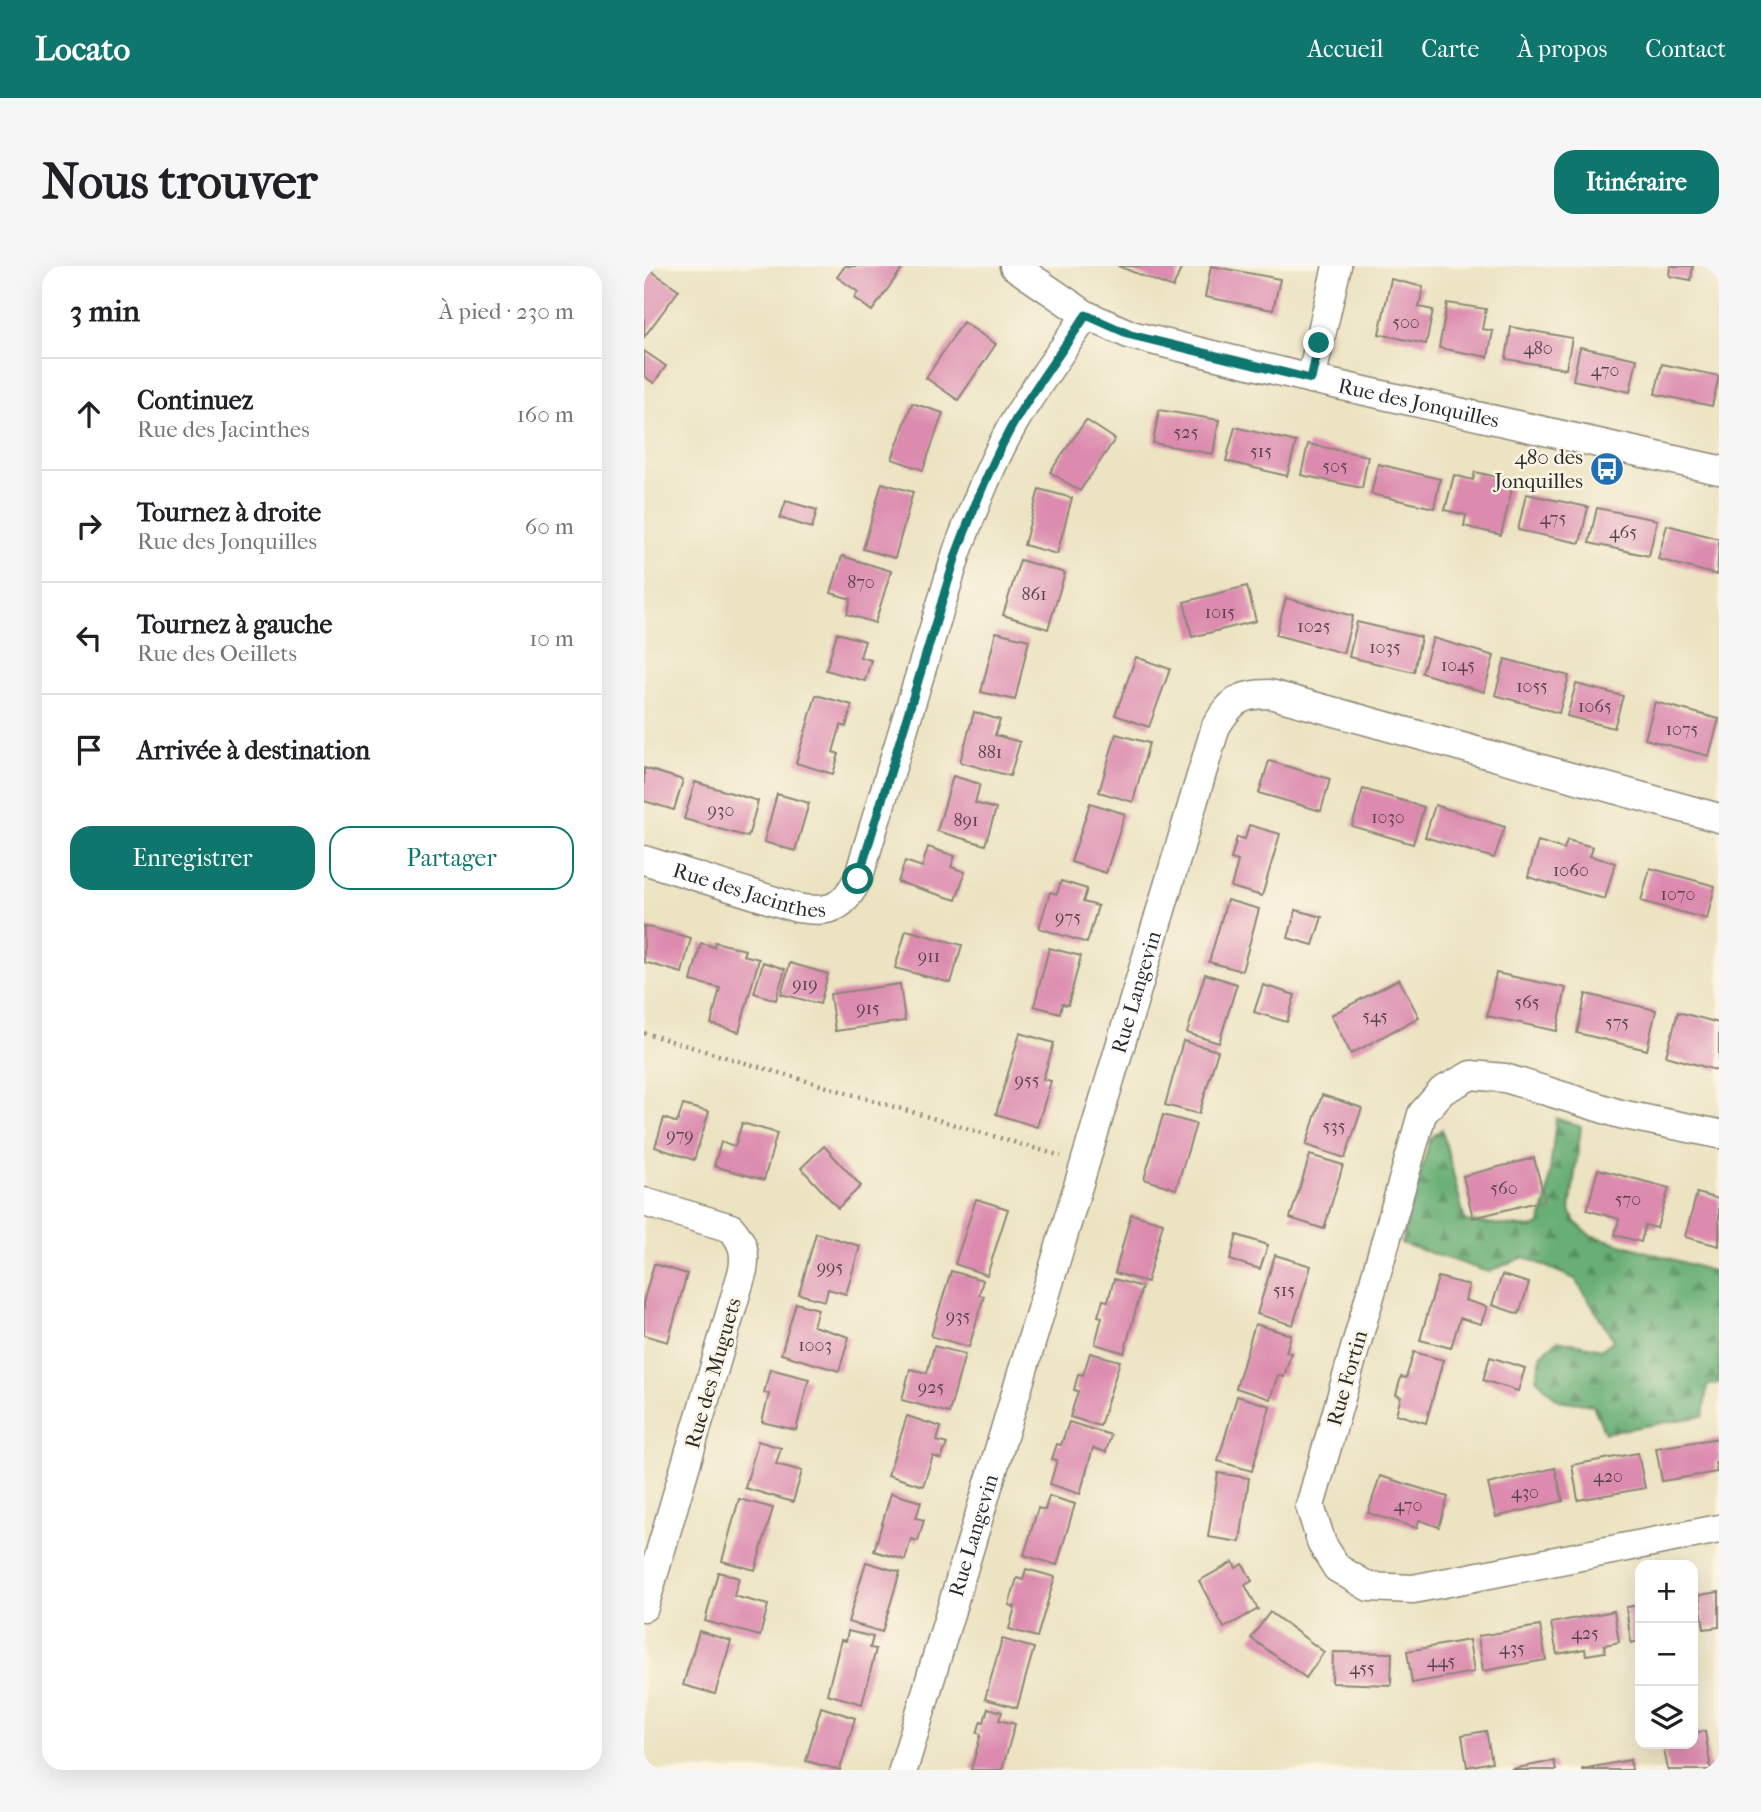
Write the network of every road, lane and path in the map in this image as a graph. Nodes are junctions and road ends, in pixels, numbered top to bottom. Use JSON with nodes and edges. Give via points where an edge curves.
{"nodes":[{"id":1,"x":1014,"y":266,"type":"edge"},
{"id":2,"x":1337,"y":266,"type":"edge"},
{"id":3,"x":1086,"y":315,"type":"junction"},
{"id":4,"x":1311,"y":379,"type":"junction"},
{"id":5,"x":1719,"y":470,"type":"edge"},
{"id":6,"x":1719,"y":818,"type":"edge"},
{"id":7,"x":644,"y":860,"type":"edge"},
{"id":8,"x":644,"y":1033,"type":"edge"},
{"id":9,"x":1719,"y":1134,"type":"edge"},
{"id":10,"x":1085,"y":1163,"type":"junction"},
{"id":11,"x":644,"y":1202,"type":"edge"},
{"id":12,"x":1719,"y":1529,"type":"edge"},
{"id":13,"x":644,"y":1607,"type":"edge"},
{"id":14,"x":903,"y":1770,"type":"edge"}],
"edges":[{"from":1,"to":3,"type":"street","name":"Rue des Jonquilles"},
{"from":2,"to":4,"type":"street"},
{"from":3,"to":4,"type":"street","name":"Rue des Jonquilles","via":[[1131,335]]},
{"from":3,"to":7,"type":"street","name":"Rue des Jacinthes","via":[[1020,413],[976,501],[858,879],[848,898],[825,909],[797,908]]},
{"from":4,"to":5,"type":"street","name":"Rue des Jonquilles"},
{"from":6,"to":10,"type":"street","name":"Rue Langevin","via":[[1270,694],[1249,694],[1230,705],[1216,726]]},
{"from":8,"to":10,"type":"path"},
{"from":9,"to":12,"type":"street","name":"Rue Fortin","via":[[1620,1114],[1505,1078],[1471,1074],[1442,1091],[1422,1114],[1310,1506],[1322,1544],[1337,1569],[1369,1587],[1413,1589]]},
{"from":10,"to":14,"type":"street","name":"Rue Langevin"},
{"from":11,"to":13,"type":"street","name":"Rue des Muguets","via":[[731,1228],[746,1255]]}]}
